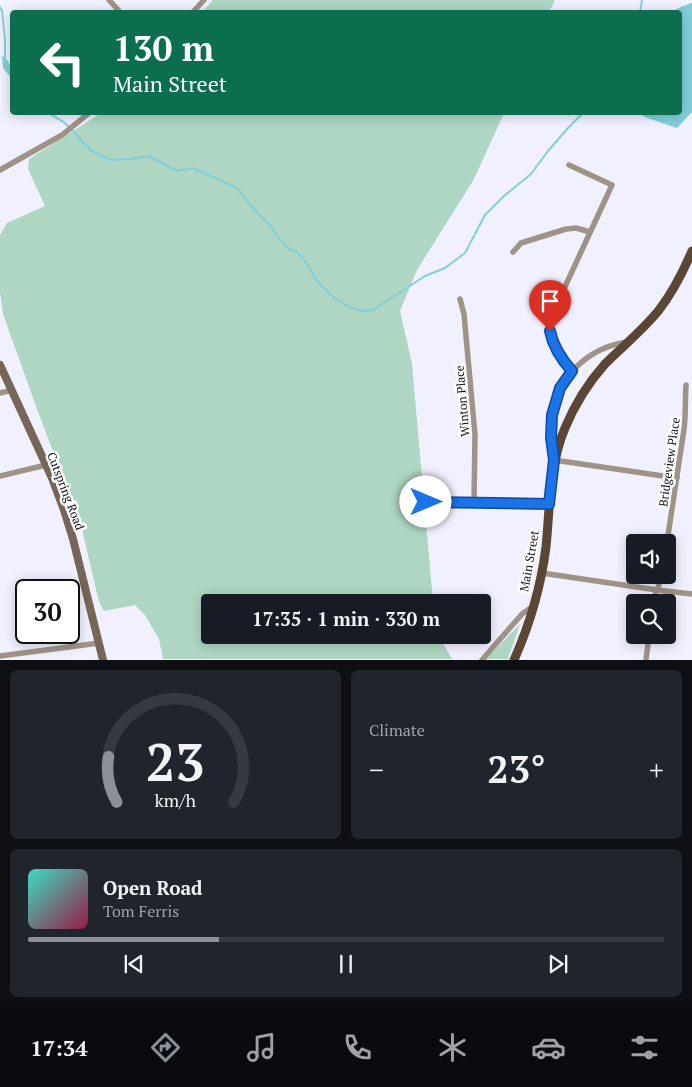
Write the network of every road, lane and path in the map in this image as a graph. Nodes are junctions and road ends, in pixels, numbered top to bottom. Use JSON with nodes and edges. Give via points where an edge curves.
{"nodes":[{"id":1,"x":109,"y":0,"type":"edge"},
{"id":2,"x":204,"y":0,"type":"edge"},
{"id":3,"x":118,"y":10,"type":"edge"},
{"id":4,"x":195,"y":10,"type":"edge"},
{"id":5,"x":87,"y":115,"type":"edge"},
{"id":6,"x":569,"y":165,"type":"dead end"},
{"id":7,"x":0,"y":170,"type":"edge"},
{"id":8,"x":590,"y":232,"type":"junction"},
{"id":9,"x":692,"y":251,"type":"edge"},
{"id":10,"x":513,"y":252,"type":"dead end"},
{"id":11,"x":460,"y":300,"type":"dead end"},
{"id":12,"x":628,"y":342,"type":"junction"},
{"id":13,"x":0,"y":365,"type":"edge"},
{"id":14,"x":572,"y":371,"type":"junction"},
{"id":15,"x":686,"y":385,"type":"dead end"},
{"id":16,"x":12,"y":390,"type":"junction"},
{"id":17,"x":0,"y":393,"type":"edge"},
{"id":18,"x":554,"y":460,"type":"junction"},
{"id":19,"x":46,"y":465,"type":"junction"},
{"id":20,"x":0,"y":476,"type":"edge"},
{"id":21,"x":677,"y":478,"type":"junction"},
{"id":22,"x":426,"y":502,"type":"dead end"},
{"id":23,"x":474,"y":502,"type":"junction"},
{"id":24,"x":549,"y":504,"type":"junction"},
{"id":25,"x":668,"y":534,"type":"edge"},
{"id":26,"x":542,"y":573,"type":"junction"},
{"id":27,"x":659,"y":584,"type":"edge"},
{"id":28,"x":657,"y":590,"type":"junction"},
{"id":29,"x":655,"y":594,"type":"edge"},
{"id":30,"x":692,"y":594,"type":"edge"},
{"id":31,"x":533,"y":607,"type":"junction"},
{"id":32,"x":99,"y":643,"type":"junction"},
{"id":33,"x":648,"y":644,"type":"edge"},
{"id":34,"x":0,"y":656,"type":"edge"},
{"id":35,"x":103,"y":660,"type":"edge"},
{"id":36,"x":482,"y":660,"type":"edge"},
{"id":37,"x":514,"y":660,"type":"edge"},
{"id":38,"x":646,"y":660,"type":"edge"}],
"edges":[{"from":1,"to":3,"type":"street"},
{"from":2,"to":4,"type":"street"},
{"from":5,"to":7,"type":"street","via":[[62,135]]},
{"from":6,"to":8,"type":"street","via":[[612,185]]},
{"from":8,"to":10,"type":"street","via":[[566,229],[521,243]]},
{"from":8,"to":14,"type":"street","via":[[550,327],[555,346]]},
{"from":9,"to":12,"type":"main road","name":"Main Street","via":[[668,298]]},
{"from":11,"to":23,"type":"street","name":"Winton Place","via":[[475,435]]},
{"from":12,"to":14,"type":"street","name":"Main Street","via":[[602,350]]},
{"from":12,"to":18,"type":"main road","name":"Main Street","via":[[596,374],[577,403]]},
{"from":13,"to":16,"type":"street","name":"Cutspring Road"},
{"from":14,"to":18,"type":"street","name":"Main Street","via":[[560,388],[552,415]]},
{"from":15,"to":21,"type":"street","name":"Bridgeview Place","via":[[686,412]]},
{"from":16,"to":17,"type":"street"},
{"from":16,"to":19,"type":"street","name":"Cutspring Road"},
{"from":18,"to":21,"type":"street"},
{"from":18,"to":24,"type":"main road","name":"Main Street"},
{"from":19,"to":20,"type":"street"},
{"from":19,"to":32,"type":"street","name":"Cutspring Road","via":[[64,510]]},
{"from":21,"to":25,"type":"street","name":"Bridgeview Place"},
{"from":22,"to":23,"type":"street"},
{"from":23,"to":24,"type":"street"},
{"from":24,"to":26,"type":"main road","name":"Main Street"},
{"from":26,"to":28,"type":"street"},
{"from":26,"to":31,"type":"main road","name":"Main Street"},
{"from":27,"to":28,"type":"street"},
{"from":28,"to":29,"type":"street"},
{"from":28,"to":30,"type":"street"},
{"from":31,"to":36,"type":"street","name":"Main Street","via":[[522,614]]},
{"from":31,"to":37,"type":"main road","name":"Main Street"},
{"from":32,"to":34,"type":"street"},
{"from":32,"to":35,"type":"street","name":"Cutspring Road"},
{"from":33,"to":38,"type":"street"}]}
